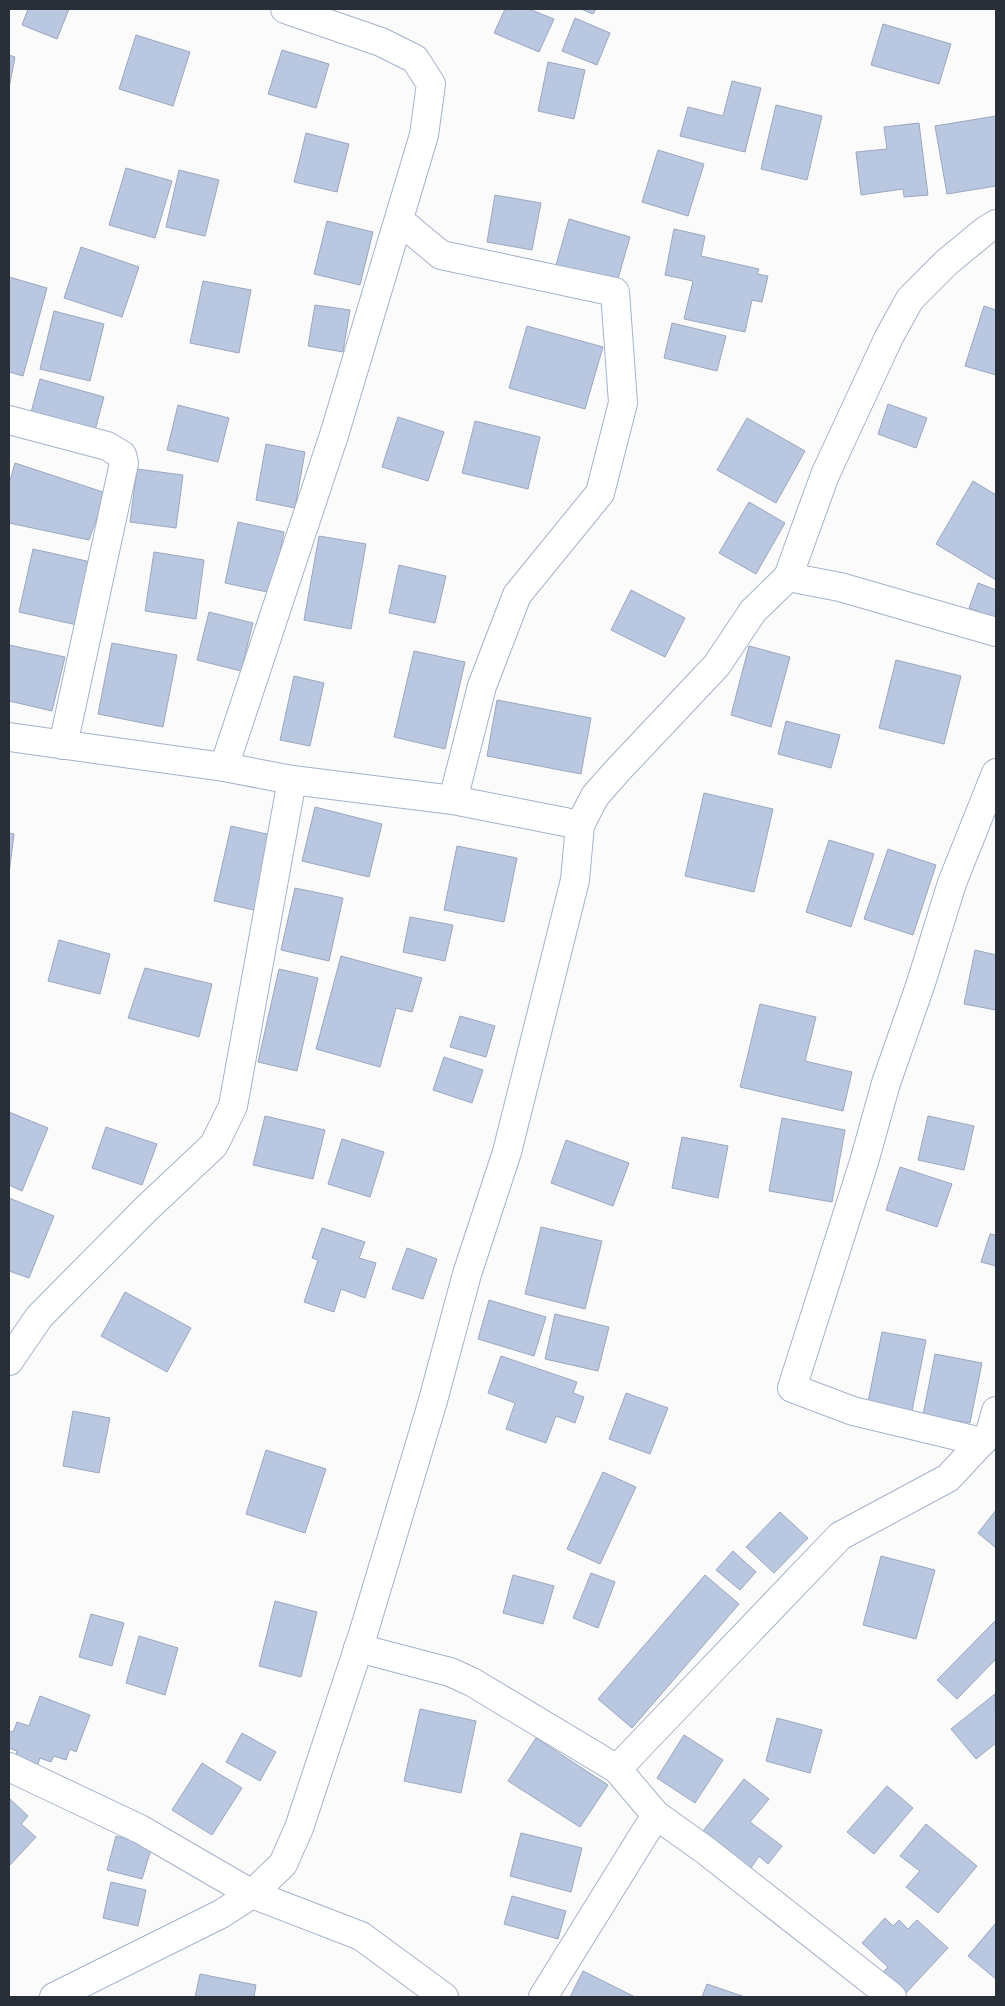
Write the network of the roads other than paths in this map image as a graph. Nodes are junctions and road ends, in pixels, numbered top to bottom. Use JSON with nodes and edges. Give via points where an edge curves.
{"nodes":[{"id":1,"x":284,"y":9,"type":"edge"},
{"id":2,"x":399,"y":220,"type":"junction"},
{"id":3,"x":996,"y":224,"type":"edge"},
{"id":4,"x":9,"y":420,"type":"edge"},
{"id":5,"x":788,"y":577,"type":"junction"},
{"id":6,"x":996,"y":632,"type":"edge"},
{"id":7,"x":9,"y":737,"type":"edge"},
{"id":8,"x":64,"y":745,"type":"junction"},
{"id":9,"x":224,"y":767,"type":"junction"},
{"id":10,"x":996,"y":773,"type":"edge"},
{"id":11,"x":292,"y":780,"type":"junction"},
{"id":12,"x":454,"y":800,"type":"junction"},
{"id":13,"x":580,"y":825,"type":"junction"},
{"id":14,"x":9,"y":1361,"type":"edge"},
{"id":15,"x":996,"y":1411,"type":"edge"},
{"id":16,"x":982,"y":1442,"type":"junction"},
{"id":17,"x":358,"y":1648,"type":"junction"},
{"id":18,"x":9,"y":1767,"type":"edge"},
{"id":19,"x":617,"y":1769,"type":"junction"},
{"id":20,"x":656,"y":1814,"type":"junction"},
{"id":21,"x":252,"y":1894,"type":"junction"},
{"id":22,"x":54,"y":1997,"type":"edge"},
{"id":23,"x":444,"y":1997,"type":"edge"},
{"id":24,"x":544,"y":1997,"type":"edge"},
{"id":25,"x":892,"y":1997,"type":"edge"}],
"edges":[{"from":1,"to":2,"type":"street","via":[[381,42],[415,59],[431,84],[424,135]]},
{"from":2,"to":9,"type":"street","via":[[336,432]]},
{"from":2,"to":12,"type":"street","via":[[441,255],[615,292],[623,404],[600,493],[517,595],[482,686]]},
{"from":3,"to":5,"type":"street","via":[[947,262],[910,299],[888,337],[825,475]]},
{"from":4,"to":8,"type":"street","via":[[107,446],[122,455],[124,464]]},
{"from":5,"to":6,"type":"street","via":[[840,587]]},
{"from":5,"to":13,"type":"street","via":[[753,611],[717,664],[595,796]]},
{"from":7,"to":8,"type":"street"},
{"from":8,"to":9,"type":"street"},
{"from":9,"to":11,"type":"street"},
{"from":10,"to":16,"type":"street","via":[[952,883],[886,1082],[792,1388],[853,1411]]},
{"from":11,"to":12,"type":"street"},
{"from":11,"to":14,"type":"street","via":[[233,1106],[214,1145],[39,1317]]},
{"from":12,"to":13,"type":"street"},
{"from":13,"to":17,"type":"street","via":[[575,880],[507,1152],[467,1274],[432,1404]]},
{"from":15,"to":16,"type":"street","via":[[990,1433]]},
{"from":16,"to":19,"type":"street","via":[[948,1478],[840,1536]]},
{"from":17,"to":19,"type":"street","via":[[450,1672],[472,1682]]},
{"from":17,"to":21,"type":"street","via":[[299,1828],[283,1864]]},
{"from":18,"to":21,"type":"street","via":[[140,1829]]},
{"from":19,"to":20,"type":"street"},
{"from":20,"to":24,"type":"street"},
{"from":20,"to":25,"type":"street"},
{"from":21,"to":22,"type":"street","via":[[221,1914]]},
{"from":21,"to":23,"type":"street","via":[[361,1936]]}]}
